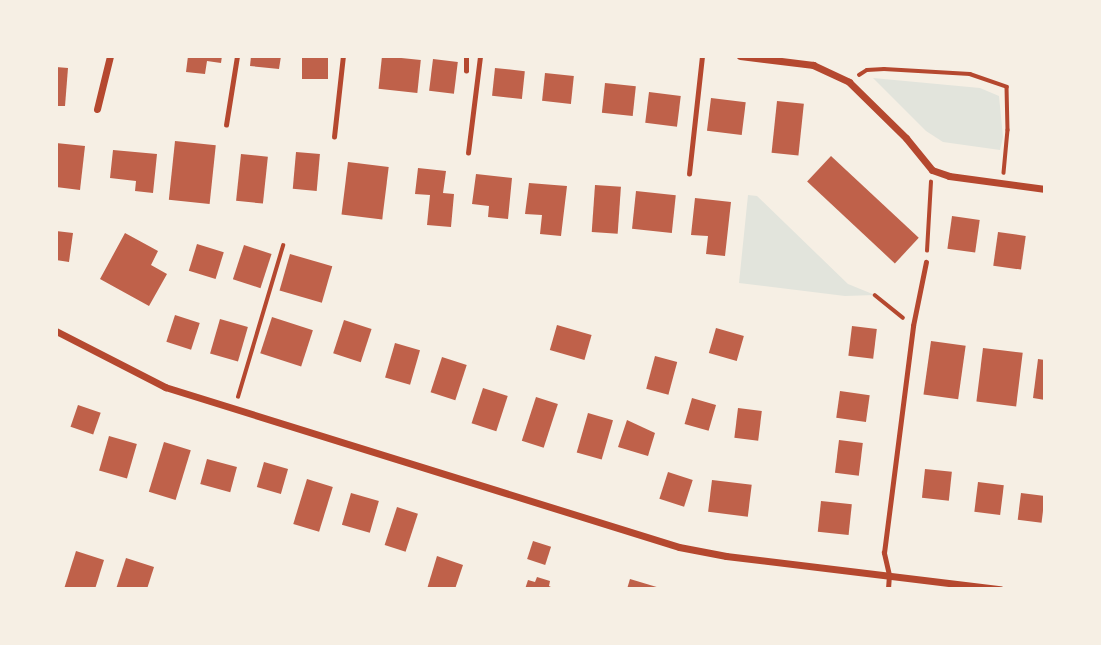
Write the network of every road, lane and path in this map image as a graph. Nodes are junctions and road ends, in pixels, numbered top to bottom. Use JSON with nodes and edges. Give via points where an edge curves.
{"nodes":[{"id":1,"x":110,"y":56,"type":"edge"},
{"id":2,"x":237,"y":56,"type":"edge"},
{"id":3,"x":343,"y":56,"type":"edge"},
{"id":4,"x":467,"y":56,"type":"edge"},
{"id":5,"x":480,"y":56,"type":"edge"},
{"id":6,"x":702,"y":56,"type":"edge"},
{"id":7,"x":740,"y":56,"type":"edge"},
{"id":8,"x":814,"y":60,"type":"edge"},
{"id":9,"x":466,"y":71,"type":"dead end"},
{"id":10,"x":849,"y":82,"type":"junction"},
{"id":11,"x":97,"y":109,"type":"dead end"},
{"id":12,"x":226,"y":125,"type":"dead end"},
{"id":13,"x":334,"y":137,"type":"dead end"},
{"id":14,"x":468,"y":153,"type":"dead end"},
{"id":15,"x":932,"y":170,"type":"junction"},
{"id":16,"x":689,"y":174,"type":"dead end"},
{"id":17,"x":1003,"y":184,"type":"junction"},
{"id":18,"x":1045,"y":189,"type":"edge"},
{"id":19,"x":284,"y":246,"type":"dead end"},
{"id":20,"x":926,"y":262,"type":"joint"},
{"id":21,"x":875,"y":295,"type":"dead end"},
{"id":22,"x":913,"y":326,"type":"junction"},
{"id":23,"x":56,"y":331,"type":"edge"},
{"id":24,"x":234,"y":409,"type":"junction"},
{"id":25,"x":889,"y":575,"type":"junction"},
{"id":26,"x":888,"y":589,"type":"edge"},
{"id":27,"x":1000,"y":589,"type":"edge"}],
"edges":[{"from":1,"to":11,"type":"street"},
{"from":2,"to":12,"type":"lane"},
{"from":3,"to":13,"type":"lane"},
{"from":4,"to":9,"type":"lane"},
{"from":5,"to":14,"type":"lane"},
{"from":6,"to":16,"type":"lane"},
{"from":7,"to":8,"type":"street"},
{"from":8,"to":10,"type":"street"},
{"from":10,"to":15,"type":"street"},
{"from":10,"to":17,"type":"path","via":[[866,70],[884,69],[970,74],[1007,87]]},
{"from":15,"to":17,"type":"street"},
{"from":15,"to":20,"type":"path"},
{"from":17,"to":18,"type":"street"},
{"from":19,"to":24,"type":"path"},
{"from":20,"to":22,"type":"lane"},
{"from":21,"to":22,"type":"path"},
{"from":22,"to":25,"type":"lane","via":[[884,553]]},
{"from":23,"to":24,"type":"street","via":[[165,387]]},
{"from":24,"to":25,"type":"street","via":[[679,547]]},
{"from":25,"to":26,"type":"lane"},
{"from":25,"to":27,"type":"street"}]}
